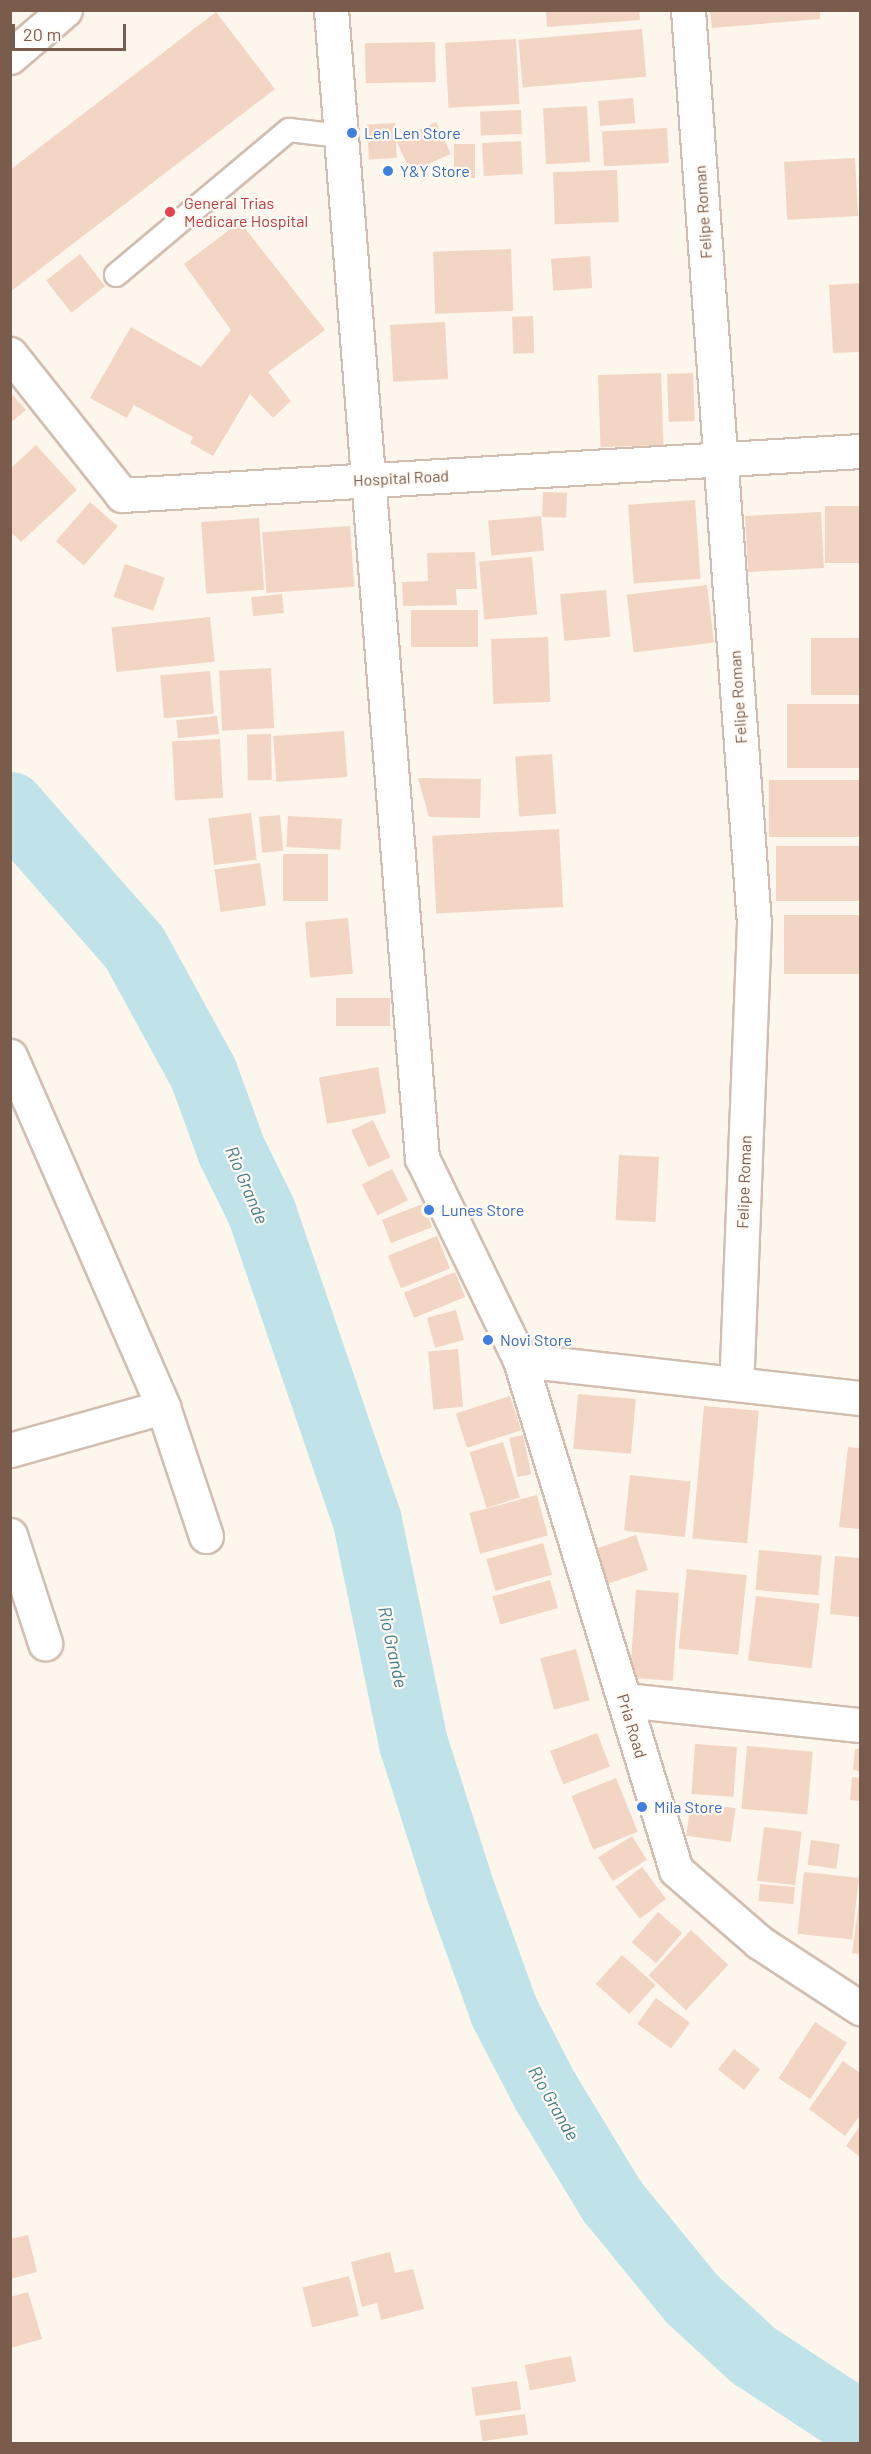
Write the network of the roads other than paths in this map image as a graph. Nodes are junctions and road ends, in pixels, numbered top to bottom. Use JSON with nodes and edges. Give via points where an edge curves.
{"nodes":[{"id":1,"x":65,"y":10,"type":"edge"},
{"id":2,"x":331,"y":10,"type":"edge"},
{"id":3,"x":688,"y":10,"type":"edge"},
{"id":4,"x":10,"y":57,"type":"edge"},
{"id":5,"x":341,"y":136,"type":"junction"},
{"id":6,"x":116,"y":275,"type":"dead end"},
{"id":7,"x":10,"y":354,"type":"edge"},
{"id":8,"x":861,"y":451,"type":"edge"},
{"id":9,"x":721,"y":459,"type":"junction"},
{"id":10,"x":369,"y":480,"type":"junction"},
{"id":11,"x":10,"y":1056,"type":"edge"},
{"id":12,"x":520,"y":1360,"type":"junction"},
{"id":13,"x":736,"y":1384,"type":"junction"},
{"id":14,"x":861,"y":1398,"type":"edge"},
{"id":15,"x":163,"y":1407,"type":"junction"},
{"id":16,"x":10,"y":1450,"type":"edge"},
{"id":17,"x":10,"y":1535,"type":"edge"},
{"id":18,"x":206,"y":1536,"type":"dead end"},
{"id":19,"x":45,"y":1643,"type":"dead end"},
{"id":20,"x":625,"y":1700,"type":"junction"},
{"id":21,"x":861,"y":1725,"type":"edge"},
{"id":22,"x":861,"y":2008,"type":"edge"}],
"edges":[{"from":1,"to":4,"type":"street"},
{"from":2,"to":5,"type":"street","name":"Pria Road"},
{"from":3,"to":9,"type":"street","name":"Felipe Roman"},
{"from":5,"to":6,"type":"lane","via":[[289,130]]},
{"from":5,"to":10,"type":"street","name":"Pria Road"},
{"from":7,"to":10,"type":"street","name":"Hospital Road","via":[[122,495]]},
{"from":8,"to":9,"type":"street","name":"Hospital Road"},
{"from":9,"to":10,"type":"street","name":"Hospital Road"},
{"from":9,"to":13,"type":"street","name":"Felipe Roman","via":[[754,923]]},
{"from":10,"to":12,"type":"street","name":"Pria Road","via":[[422,1158]]},
{"from":11,"to":15,"type":"street"},
{"from":12,"to":13,"type":"street"},
{"from":12,"to":20,"type":"street","name":"Pria Road"},
{"from":13,"to":14,"type":"street"},
{"from":15,"to":16,"type":"street"},
{"from":15,"to":18,"type":"street"},
{"from":17,"to":19,"type":"street"},
{"from":20,"to":21,"type":"street"},
{"from":20,"to":22,"type":"street","name":"Pria Road","via":[[676,1870],[759,1942]]}]}
